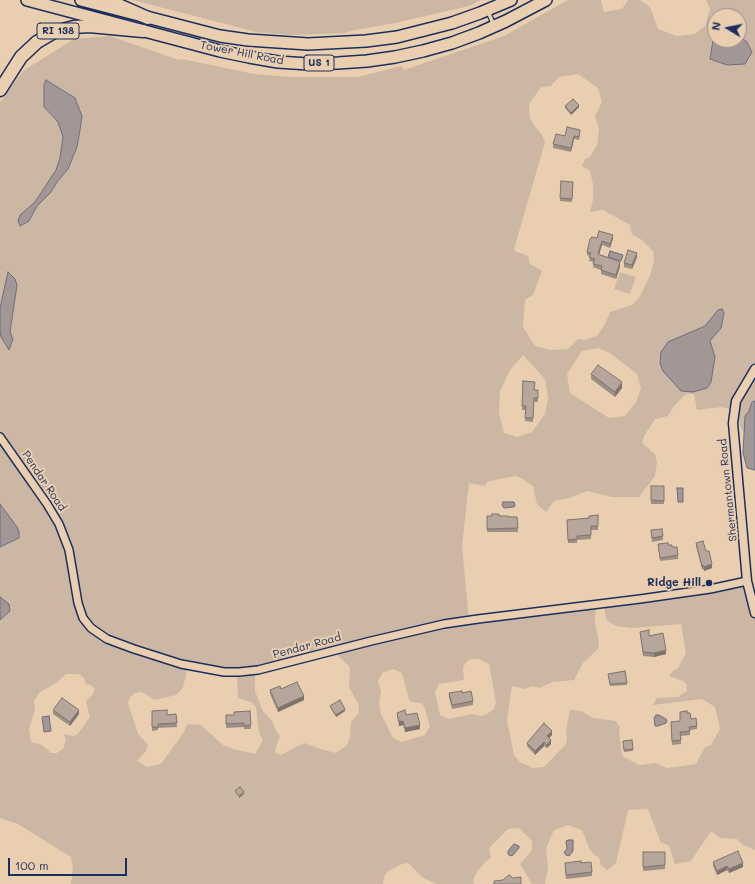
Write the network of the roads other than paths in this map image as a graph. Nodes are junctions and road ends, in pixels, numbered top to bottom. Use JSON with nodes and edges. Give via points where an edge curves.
{"nodes":[{"id":1,"x":27,"y":0,"type":"edge"},
{"id":2,"x":80,"y":0,"type":"edge"},
{"id":3,"x":107,"y":0,"type":"edge"},
{"id":4,"x":511,"y":0,"type":"edge"},
{"id":5,"x":546,"y":0,"type":"edge"},
{"id":6,"x":488,"y":10,"type":"junction"},
{"id":7,"x":148,"y":18,"type":"junction"},
{"id":8,"x":494,"y":27,"type":"junction"},
{"id":9,"x":143,"y":31,"type":"junction"},
{"id":10,"x":0,"y":90,"type":"edge"},
{"id":11,"x":755,"y":369,"type":"edge"},
{"id":12,"x":0,"y":437,"type":"edge"},
{"id":13,"x":747,"y":581,"type":"junction"},
{"id":14,"x":755,"y":613,"type":"edge"}],
"edges":[{"from":1,"to":9,"type":"highway","name":"Tower Hill Road","number":"US 1"},
{"from":2,"to":7,"type":"highway","name":"Tower Hill Road","number":"US 1"},
{"from":3,"to":7,"type":"highway"},
{"from":4,"to":6,"type":"highway","name":"Tower Hill Road","number":"US 1"},
{"from":5,"to":8,"type":"highway","name":"Tower Hill Road","number":"US 1"},
{"from":6,"to":7,"type":"highway","name":"Tower Hill Road","number":"US 1","via":[[452,23],[396,37],[330,44],[248,40],[220,36]]},
{"from":6,"to":8,"type":"lane"},
{"from":8,"to":9,"type":"highway","name":"Tower Hill Road","number":"US 1","via":[[452,43],[395,57],[308,64],[249,57]]},
{"from":9,"to":10,"type":"highway","number":"RI 138","via":[[89,26],[54,32],[37,42],[21,57]]},
{"from":11,"to":13,"type":"street","name":"Shermantown Road","via":[[736,401],[733,423]]},
{"from":12,"to":13,"type":"street","name":"Pendar Road","via":[[59,524],[69,550],[83,618],[91,628],[107,639],[181,664],[224,672],[258,670],[444,624],[656,597]]},
{"from":13,"to":14,"type":"street","name":"Shermantown Road"}]}
